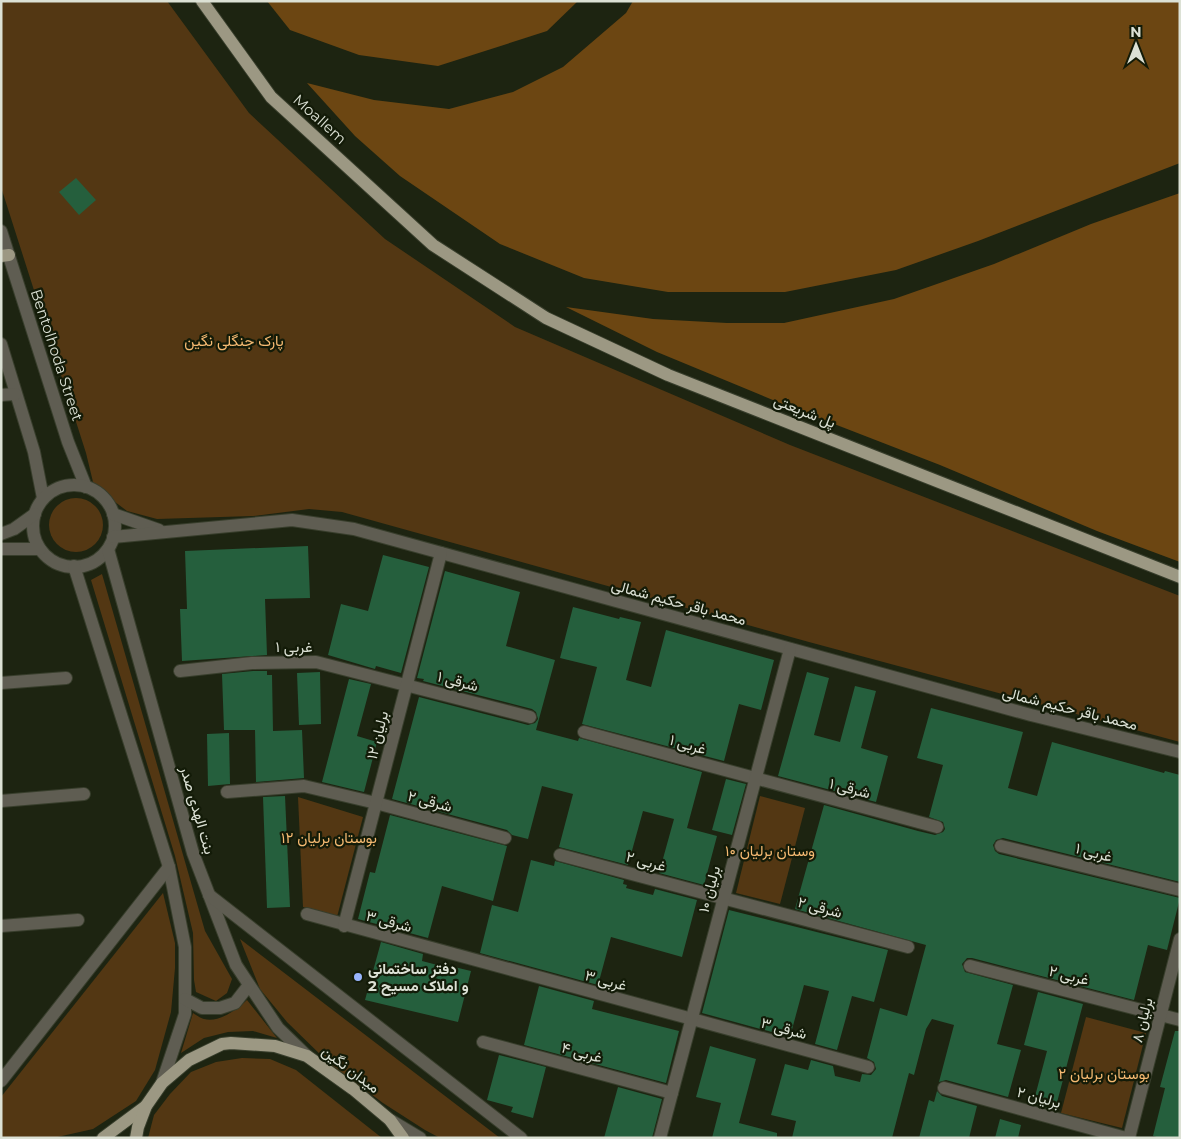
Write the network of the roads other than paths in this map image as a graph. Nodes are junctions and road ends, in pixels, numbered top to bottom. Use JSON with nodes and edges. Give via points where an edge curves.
{"nodes":[{"id":1,"x":202,"y":1,"type":"edge"},
{"id":2,"x":1,"y":231,"type":"edge"},
{"id":3,"x":5,"y":255,"type":"edge"},
{"id":4,"x":1,"y":344,"type":"edge"},
{"id":5,"x":15,"y":394,"type":"junction"},
{"id":6,"x":1,"y":395,"type":"edge"},
{"id":7,"x":86,"y":487,"type":"junction"},
{"id":8,"x":44,"y":498,"type":"junction"},
{"id":9,"x":35,"y":514,"type":"junction"},
{"id":10,"x":113,"y":514,"type":"junction"},
{"id":11,"x":166,"y":532,"type":"junction"},
{"id":12,"x":1,"y":534,"type":"edge"},
{"id":13,"x":114,"y":537,"type":"junction"},
{"id":14,"x":1,"y":549,"type":"edge"},
{"id":15,"x":40,"y":549,"type":"junction"},
{"id":16,"x":108,"y":549,"type":"junction"},
{"id":17,"x":441,"y":553,"type":"junction"},
{"id":18,"x":74,"y":566,"type":"junction"},
{"id":19,"x":1180,"y":577,"type":"edge"},
{"id":20,"x":790,"y":649,"type":"junction"},
{"id":21,"x":180,"y":671,"type":"dead end"},
{"id":22,"x":66,"y":678,"type":"dead end"},
{"id":23,"x":1,"y":683,"type":"edge"},
{"id":24,"x":406,"y":684,"type":"junction"},
{"id":25,"x":530,"y":717,"type":"dead end"},
{"id":26,"x":584,"y":732,"type":"dead end"},
{"id":27,"x":1180,"y":752,"type":"edge"},
{"id":28,"x":755,"y":779,"type":"junction"},
{"id":29,"x":227,"y":792,"type":"dead end"},
{"id":30,"x":84,"y":794,"type":"dead end"},
{"id":31,"x":1,"y":800,"type":"edge"},
{"id":32,"x":376,"y":803,"type":"junction"},
{"id":33,"x":937,"y":827,"type":"dead end"},
{"id":34,"x":505,"y":838,"type":"dead end"},
{"id":35,"x":1001,"y":846,"type":"dead end"},
{"id":36,"x":560,"y":855,"type":"dead end"},
{"id":37,"x":169,"y":867,"type":"junction"},
{"id":38,"x":1180,"y":890,"type":"edge"},
{"id":39,"x":208,"y":894,"type":"junction"},
{"id":40,"x":724,"y":899,"type":"junction"},
{"id":41,"x":307,"y":914,"type":"dead end"},
{"id":42,"x":78,"y":920,"type":"dead end"},
{"id":43,"x":1,"y":926,"type":"edge"},
{"id":44,"x":344,"y":926,"type":"junction"},
{"id":45,"x":1180,"y":939,"type":"edge"},
{"id":46,"x":908,"y":947,"type":"dead end"},
{"id":47,"x":970,"y":966,"type":"dead end"},
{"id":48,"x":512,"y":972,"type":"joint"},
{"id":49,"x":249,"y":985,"type":"junction"},
{"id":50,"x":185,"y":999,"type":"junction"},
{"id":51,"x":1160,"y":1015,"type":"junction"},
{"id":52,"x":691,"y":1020,"type":"junction"},
{"id":53,"x":1180,"y":1020,"type":"edge"},
{"id":54,"x":483,"y":1042,"type":"dead end"},
{"id":55,"x":307,"y":1056,"type":"junction"},
{"id":56,"x":868,"y":1068,"type":"dead end"},
{"id":57,"x":1,"y":1081,"type":"edge"},
{"id":58,"x":162,"y":1083,"type":"junction"},
{"id":59,"x":944,"y":1088,"type":"dead end"},
{"id":60,"x":672,"y":1093,"type":"junction"},
{"id":61,"x":146,"y":1106,"type":"junction"},
{"id":62,"x":390,"y":1120,"type":"junction"},
{"id":63,"x":103,"y":1138,"type":"edge"},
{"id":64,"x":136,"y":1138,"type":"edge"},
{"id":65,"x":403,"y":1138,"type":"edge"},
{"id":66,"x":420,"y":1138,"type":"edge"},
{"id":67,"x":521,"y":1138,"type":"edge"},
{"id":68,"x":660,"y":1138,"type":"edge"},
{"id":69,"x":1127,"y":1138,"type":"edge"}],
"edges":[{"from":1,"to":19,"type":"main road","name":"پل شریعتی","via":[[271,97],[433,245],[546,318],[668,375]]},
{"from":2,"to":3,"type":"street","name":"Bentolhoda Street"},
{"from":3,"to":7,"type":"street","name":"Bentolhoda Street"},
{"from":4,"to":5,"type":"street"},
{"from":5,"to":6,"type":"street"},
{"from":5,"to":8,"type":"street","via":[[34,452]]},
{"from":7,"to":8,"type":"street","via":[[63,486]]},
{"from":7,"to":10,"type":"street","via":[[107,502]]},
{"from":8,"to":9,"type":"street"},
{"from":9,"to":12,"type":"street"},
{"from":9,"to":15,"type":"street","via":[[34,532]]},
{"from":10,"to":11,"type":"street"},
{"from":10,"to":13,"type":"street"},
{"from":11,"to":13,"type":"street","name":"محمد باقر حکیم شمالی"},
{"from":11,"to":17,"type":"street","name":"محمد باقر حکیم شمالی","via":[[292,520],[354,529]]},
{"from":13,"to":16,"type":"street"},
{"from":14,"to":15,"type":"street"},
{"from":15,"to":18,"type":"street","via":[[50,559]]},
{"from":16,"to":18,"type":"street","via":[[87,564]]},
{"from":16,"to":39,"type":"street","name":"بنت الهدی صدر","via":[[193,853]]},
{"from":17,"to":20,"type":"street","name":"محمد باقر حکیم شمالی"},
{"from":17,"to":24,"type":"street","name":"برلیان ۱۲"},
{"from":18,"to":37,"type":"street"},
{"from":20,"to":27,"type":"street","name":"محمد باقر حکیم شمالی"},
{"from":20,"to":28,"type":"street","name":"برلیان ۱۰"},
{"from":21,"to":24,"type":"street","name":"۱ غربی","via":[[252,663],[316,662]]},
{"from":22,"to":23,"type":"street"},
{"from":24,"to":25,"type":"street","name":"۱ شرقی"},
{"from":24,"to":32,"type":"street","name":"برلیان ۱۲"},
{"from":26,"to":28,"type":"street","name":"۱ غربی"},
{"from":28,"to":33,"type":"street","name":"۱ شرقی"},
{"from":28,"to":40,"type":"street","name":"برلیان ۱۰"},
{"from":29,"to":32,"type":"street","via":[[304,786]]},
{"from":30,"to":31,"type":"street"},
{"from":32,"to":34,"type":"street","name":"۲ شرقی"},
{"from":32,"to":44,"type":"street","name":"برلیان ۱۲"},
{"from":35,"to":38,"type":"street","name":"۱ غربی"},
{"from":36,"to":40,"type":"street","name":"۲ غربی"},
{"from":37,"to":50,"type":"street","via":[[185,947]]},
{"from":37,"to":57,"type":"street"},
{"from":39,"to":49,"type":"street","name":"بنت الهدی صدر","via":[[236,965]]},
{"from":39,"to":67,"type":"street"},
{"from":40,"to":46,"type":"street","name":"۲ شرقی"},
{"from":40,"to":52,"type":"street","name":"برلیان ۱۰"},
{"from":41,"to":44,"type":"street"},
{"from":42,"to":43,"type":"street"},
{"from":44,"to":48,"type":"street","name":"۳ شرقی"},
{"from":45,"to":51,"type":"street","name":"برلیان ۸"},
{"from":47,"to":51,"type":"street","name":"۲ غربی"},
{"from":48,"to":52,"type":"street","name":"۳ غربی"},
{"from":49,"to":50,"type":"street","via":[[235,1003],[220,1008],[202,1008]]},
{"from":49,"to":55,"type":"street","name":"بنت الهدی صدر","via":[[278,1028]]},
{"from":50,"to":58,"type":"street","via":[[185,1014]]},
{"from":51,"to":53,"type":"street"},
{"from":51,"to":69,"type":"street","name":"برلیان ۸"},
{"from":52,"to":56,"type":"street","name":"۳ شرقی"},
{"from":52,"to":60,"type":"street","name":"برلیان ۱۰"},
{"from":54,"to":60,"type":"street","name":"۴ غربی"},
{"from":55,"to":58,"type":"main road","name":"میدان نگین","via":[[275,1046],[222,1044],[189,1060]]},
{"from":55,"to":62,"type":"main road","name":"میدان نگین"},
{"from":58,"to":61,"type":"main road","name":"میدان نگین"},
{"from":59,"to":69,"type":"street","name":"برلیان ۲"},
{"from":60,"to":68,"type":"street","name":"برلیان ۱۰"},
{"from":61,"to":63,"type":"main road"},
{"from":61,"to":64,"type":"main road","name":"میدان نگین"},
{"from":62,"to":65,"type":"main road","name":"میدان نگین"},
{"from":62,"to":66,"type":"street"}]}
